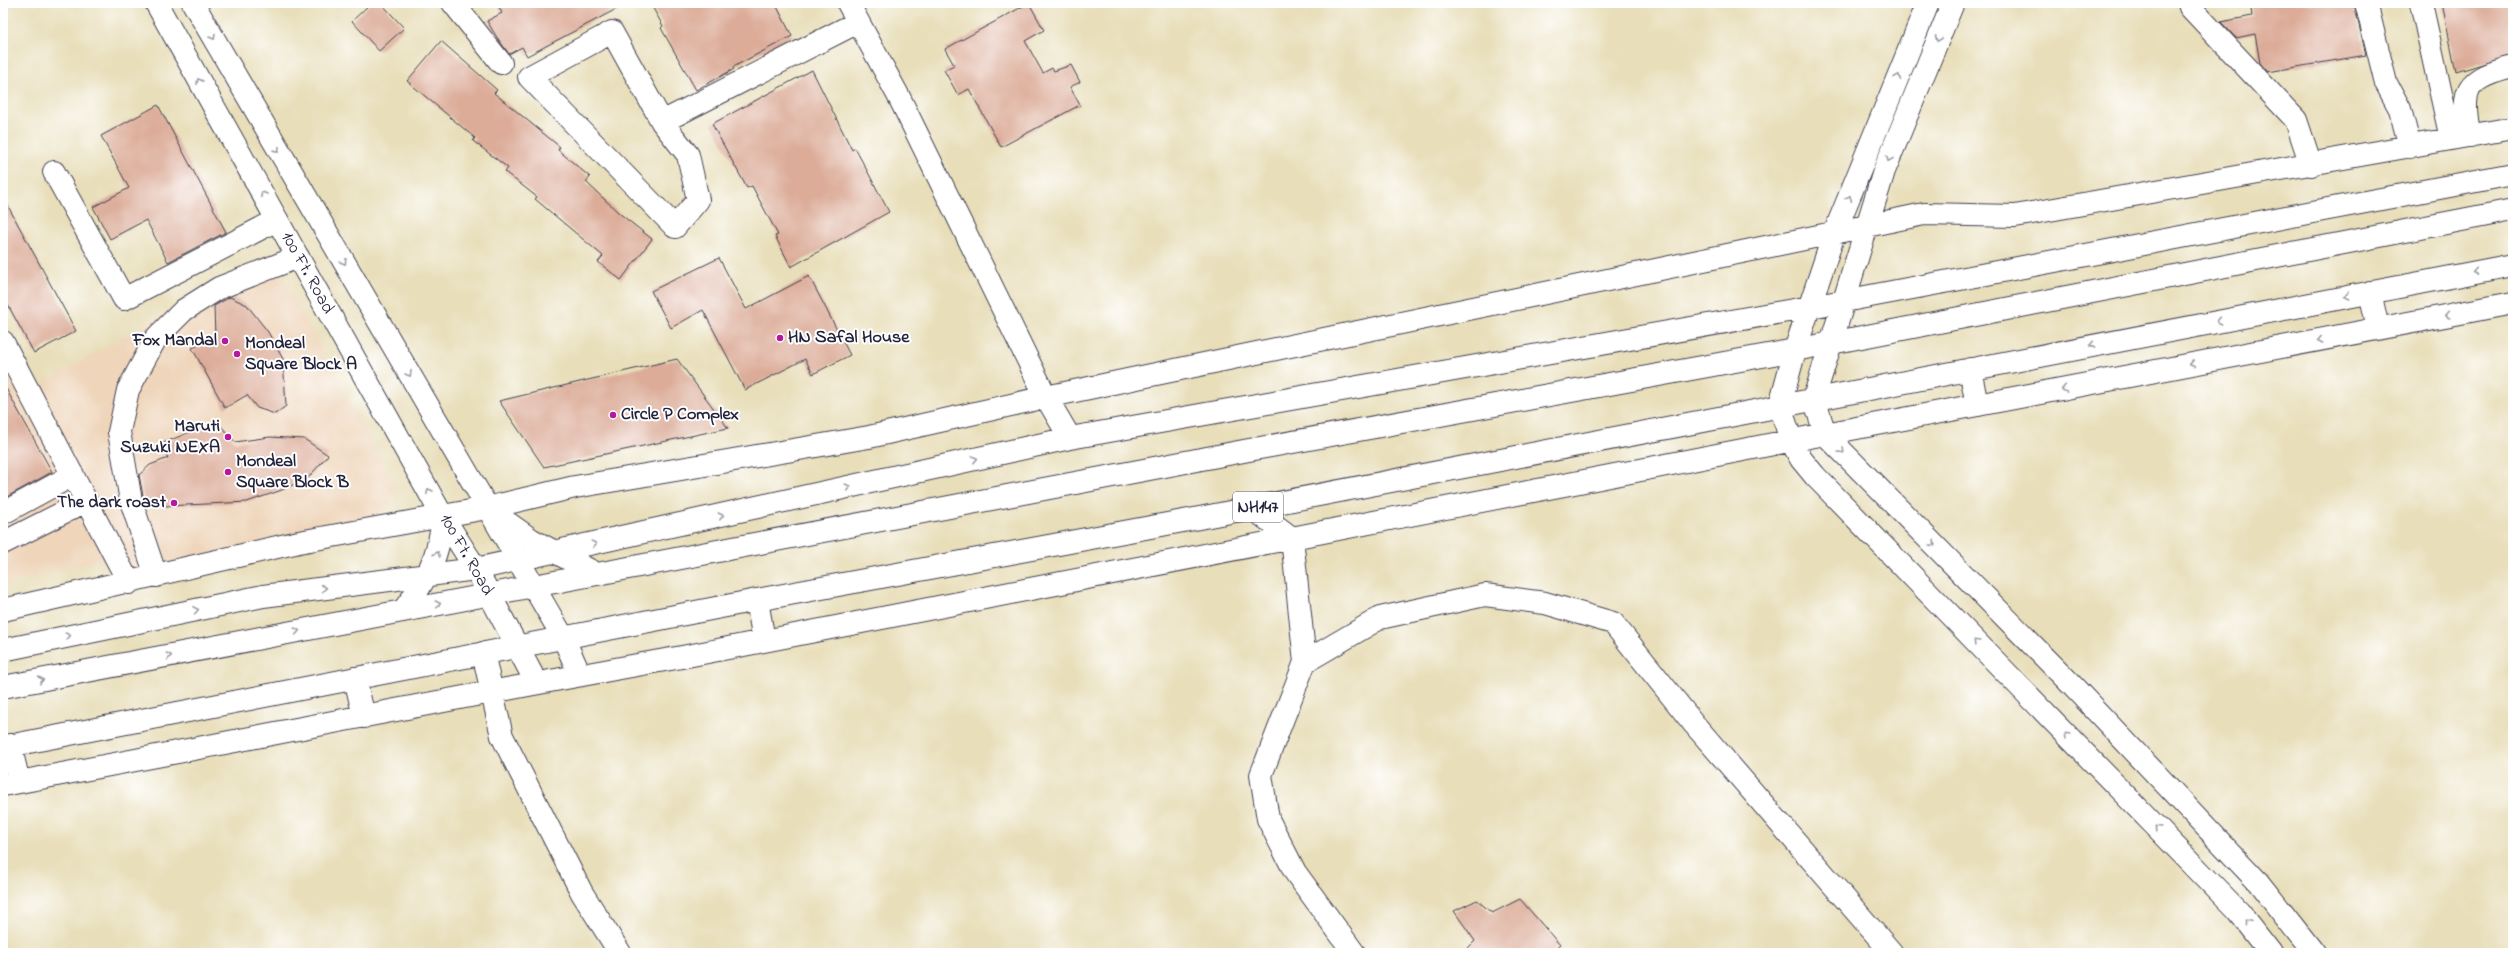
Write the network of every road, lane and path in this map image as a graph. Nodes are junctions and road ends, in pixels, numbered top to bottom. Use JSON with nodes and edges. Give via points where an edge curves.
{"nodes":[{"id":1,"x":156,"y":3,"type":"edge"},
{"id":2,"x":193,"y":3,"type":"edge"},
{"id":3,"x":453,"y":3,"type":"edge"},
{"id":4,"x":1928,"y":3,"type":"edge"},
{"id":5,"x":1953,"y":3,"type":"edge"},
{"id":6,"x":2189,"y":3,"type":"edge"},
{"id":7,"x":2366,"y":3,"type":"edge"},
{"id":8,"x":2421,"y":3,"type":"edge"},
{"id":9,"x":853,"y":12,"type":"edge"},
{"id":10,"x":501,"y":62,"type":"dead end"},
{"id":11,"x":2513,"y":67,"type":"edge"},
{"id":12,"x":662,"y":122,"type":"junction"},
{"id":13,"x":2513,"y":128,"type":"edge"},
{"id":14,"x":2460,"y":138,"type":"junction"},
{"id":15,"x":2410,"y":147,"type":"junction"},
{"id":16,"x":2311,"y":165,"type":"junction"},
{"id":17,"x":54,"y":172,"type":"dead end"},
{"id":18,"x":2513,"y":174,"type":"edge"},
{"id":19,"x":2513,"y":210,"type":"edge"},
{"id":20,"x":277,"y":220,"type":"junction"},
{"id":21,"x":1866,"y":227,"type":"junction"},
{"id":22,"x":1834,"y":234,"type":"junction"},
{"id":23,"x":298,"y":257,"type":"junction"},
{"id":24,"x":2513,"y":264,"type":"edge"},
{"id":25,"x":2370,"y":292,"type":"junction"},
{"id":26,"x":1844,"y":301,"type":"junction"},
{"id":27,"x":2513,"y":303,"type":"edge"},
{"id":28,"x":1812,"y":307,"type":"junction"},
{"id":29,"x":2378,"y":328,"type":"junction"},
{"id":30,"x":3,"y":342,"type":"edge"},
{"id":31,"x":1830,"y":344,"type":"junction"},
{"id":32,"x":1795,"y":350,"type":"junction"},
{"id":33,"x":1970,"y":368,"type":"junction"},
{"id":34,"x":1046,"y":397,"type":"junction"},
{"id":35,"x":1814,"y":398,"type":"junction"},
{"id":36,"x":1780,"y":405,"type":"junction"},
{"id":37,"x":1976,"y":405,"type":"junction"},
{"id":38,"x":1825,"y":434,"type":"junction"},
{"id":39,"x":1070,"y":438,"type":"junction"},
{"id":40,"x":1791,"y":441,"type":"junction"},
{"id":41,"x":73,"y":475,"type":"junction"},
{"id":42,"x":86,"y":501,"type":"junction"},
{"id":43,"x":487,"y":508,"type":"junction"},
{"id":44,"x":1252,"y":508,"type":"junction"},
{"id":45,"x":3,"y":513,"type":"edge"},
{"id":46,"x":443,"y":517,"type":"junction"},
{"id":47,"x":1292,"y":538,"type":"junction"},
{"id":48,"x":3,"y":543,"type":"edge"},
{"id":49,"x":556,"y":552,"type":"junction"},
{"id":50,"x":517,"y":560,"type":"junction"},
{"id":51,"x":476,"y":569,"type":"junction"},
{"id":52,"x":597,"y":574,"type":"junction"},
{"id":53,"x":156,"y":576,"type":"junction"},
{"id":54,"x":427,"y":576,"type":"junction"},
{"id":55,"x":129,"y":583,"type":"junction"},
{"id":56,"x":532,"y":586,"type":"junction"},
{"id":57,"x":488,"y":594,"type":"junction"},
{"id":58,"x":756,"y":600,"type":"junction"},
{"id":59,"x":4,"y":607,"type":"edge"},
{"id":60,"x":403,"y":611,"type":"junction"},
{"id":61,"x":562,"y":638,"type":"junction"},
{"id":62,"x":764,"y":641,"type":"junction"},
{"id":63,"x":518,"y":646,"type":"junction"},
{"id":64,"x":3,"y":650,"type":"edge"},
{"id":65,"x":484,"y":653,"type":"junction"},
{"id":66,"x":1306,"y":662,"type":"junction"},
{"id":67,"x":580,"y":675,"type":"junction"},
{"id":68,"x":354,"y":678,"type":"junction"},
{"id":69,"x":536,"y":682,"type":"junction"},
{"id":70,"x":3,"y":687,"type":"edge"},
{"id":71,"x":491,"y":691,"type":"junction"},
{"id":72,"x":364,"y":716,"type":"junction"},
{"id":73,"x":7,"y":746,"type":"edge"},
{"id":74,"x":11,"y":784,"type":"edge"},
{"id":75,"x":620,"y":953,"type":"edge"},
{"id":76,"x":1354,"y":953,"type":"edge"},
{"id":77,"x":1892,"y":953,"type":"edge"},
{"id":78,"x":2271,"y":953,"type":"edge"},
{"id":79,"x":2314,"y":953,"type":"edge"}],
"edges":[{"from":20,"to":1,"type":"main road","name":"100 Ft. Road","one_way":true},
{"from":2,"to":43,"type":"main road","name":"100 Ft. Road","one_way":true},
{"from":3,"to":10,"type":"main road"},
{"from":22,"to":4,"type":"main road","one_way":true},
{"from":5,"to":21,"type":"main road","one_way":true,"via":[[1884,171]]},
{"from":6,"to":16,"type":"main road","via":[[2296,120]]},
{"from":7,"to":15,"type":"main road","via":[[2386,83],[2400,109]]},
{"from":8,"to":14,"type":"main road"},
{"from":9,"to":12,"type":"main road"},
{"from":9,"to":34,"type":"main road","via":[[899,97]]},
{"from":11,"to":14,"type":"main road","via":[[2481,78],[2468,90]]},
{"from":12,"to":12,"type":"main road","via":[[612,32],[529,77],[675,227],[698,200],[688,155]]},
{"from":13,"to":14,"type":"main road"},
{"from":14,"to":15,"type":"main road"},
{"from":15,"to":16,"type":"main road"},
{"from":16,"to":21,"type":"main road","via":[[2015,216],[1924,214]]},
{"from":17,"to":20,"type":"main road","via":[[124,299]]},
{"from":18,"to":26,"type":"main road"},
{"from":19,"to":31,"type":"main road"},
{"from":20,"to":23,"type":"main road","name":"100 Ft. Road"},
{"from":21,"to":22,"type":"main road"},
{"from":21,"to":26,"type":"main road"},
{"from":22,"to":28,"type":"main road"},
{"from":22,"to":34,"type":"main road"},
{"from":46,"to":23,"type":"main road","name":"100 Ft. Road","one_way":true},
{"from":23,"to":53,"type":"main road","via":[[219,288],[184,310],[156,338],[128,390],[119,432],[132,501]]},
{"from":24,"to":25,"type":"main road","number":"NH147","one_way":true},
{"from":25,"to":29,"type":"main road"},
{"from":25,"to":33,"type":"main road","number":"NH147","one_way":true},
{"from":26,"to":28,"type":"main road"},
{"from":26,"to":31,"type":"main road"},
{"from":27,"to":29,"type":"main road","one_way":true},
{"from":28,"to":32,"type":"main road"},
{"from":28,"to":39,"type":"main road"},
{"from":29,"to":37,"type":"main road","one_way":true},
{"from":30,"to":41,"type":"main road"},
{"from":31,"to":32,"type":"main road"},
{"from":31,"to":35,"type":"main road"},
{"from":32,"to":36,"type":"main road"},
{"from":32,"to":52,"type":"main road","via":[[1249,450]]},
{"from":33,"to":35,"type":"main road","number":"NH147"},
{"from":33,"to":37,"type":"main road"},
{"from":34,"to":39,"type":"main road"},
{"from":34,"to":43,"type":"main road","via":[[869,437],[575,487]]},
{"from":35,"to":36,"type":"main road","number":"NH147"},
{"from":35,"to":38,"type":"main road"},
{"from":36,"to":40,"type":"main road"},
{"from":36,"to":44,"type":"main road","number":"NH147"},
{"from":37,"to":38,"type":"main road"},
{"from":38,"to":40,"type":"main road"},
{"from":38,"to":79,"type":"main road","one_way":true,"via":[[2067,680],[2247,870]]},
{"from":49,"to":39,"type":"main road","one_way":true},
{"from":40,"to":47,"type":"main road"},
{"from":78,"to":40,"type":"main road","one_way":true,"via":[[2238,911],[1815,476]]},
{"from":41,"to":42,"type":"main road"},
{"from":41,"to":45,"type":"main road"},
{"from":42,"to":48,"type":"main road"},
{"from":42,"to":55,"type":"main road"},
{"from":43,"to":46,"type":"main road"},
{"from":43,"to":49,"type":"main road","via":[[532,540]]},
{"from":43,"to":50,"type":"main road","name":"100 Ft. Road"},
{"from":44,"to":47,"type":"main road"},
{"from":44,"to":58,"type":"main road","number":"NH147"},
{"from":46,"to":51,"type":"main road","name":"100 Ft. Road"},
{"from":46,"to":53,"type":"main road","via":[[299,542]]},
{"from":54,"to":46,"type":"main road","one_way":true,"via":[[441,542]]},
{"from":47,"to":62,"type":"main road"},
{"from":47,"to":66,"type":"main road"},
{"from":49,"to":50,"type":"main road"},
{"from":49,"to":52,"type":"main road"},
{"from":50,"to":51,"type":"main road"},
{"from":50,"to":56,"type":"main road","name":"100 Ft. Road"},
{"from":51,"to":54,"type":"main road"},
{"from":51,"to":57,"type":"main road","name":"100 Ft. Road"},
{"from":52,"to":56,"type":"main road"},
{"from":53,"to":55,"type":"main road"},
{"from":54,"to":60,"type":"main road"},
{"from":64,"to":54,"type":"main road","one_way":true,"via":[[263,596]]},
{"from":55,"to":59,"type":"main road"},
{"from":56,"to":57,"type":"main road"},
{"from":56,"to":61,"type":"main road","name":"100 Ft. Road"},
{"from":60,"to":57,"type":"main road","one_way":true},
{"from":57,"to":63,"type":"main road","name":"100 Ft. Road"},
{"from":58,"to":61,"type":"main road","number":"NH147"},
{"from":58,"to":62,"type":"main road"},
{"from":70,"to":60,"type":"main road","one_way":true},
{"from":61,"to":63,"type":"main road","number":"NH147"},
{"from":61,"to":67,"type":"main road","name":"100 Ft. Road"},
{"from":62,"to":67,"type":"main road"},
{"from":63,"to":65,"type":"main road","number":"NH147"},
{"from":63,"to":69,"type":"main road","name":"100 Ft. Road"},
{"from":65,"to":68,"type":"main road","number":"NH147"},
{"from":65,"to":71,"type":"main road"},
{"from":66,"to":76,"type":"main road","via":[[1261,775],[1268,819],[1295,872]]},
{"from":66,"to":77,"type":"main road","via":[[1380,618],[1484,595],[1545,603],[1612,623],[1694,724]]},
{"from":67,"to":69,"type":"main road"},
{"from":68,"to":72,"type":"main road"},
{"from":68,"to":73,"type":"main road","number":"NH147"},
{"from":69,"to":71,"type":"main road"},
{"from":71,"to":72,"type":"main road"},
{"from":71,"to":75,"type":"main road","via":[[502,736],[582,893]]},
{"from":72,"to":74,"type":"main road"},
{"from":73,"to":74,"type":"main road"}]}
